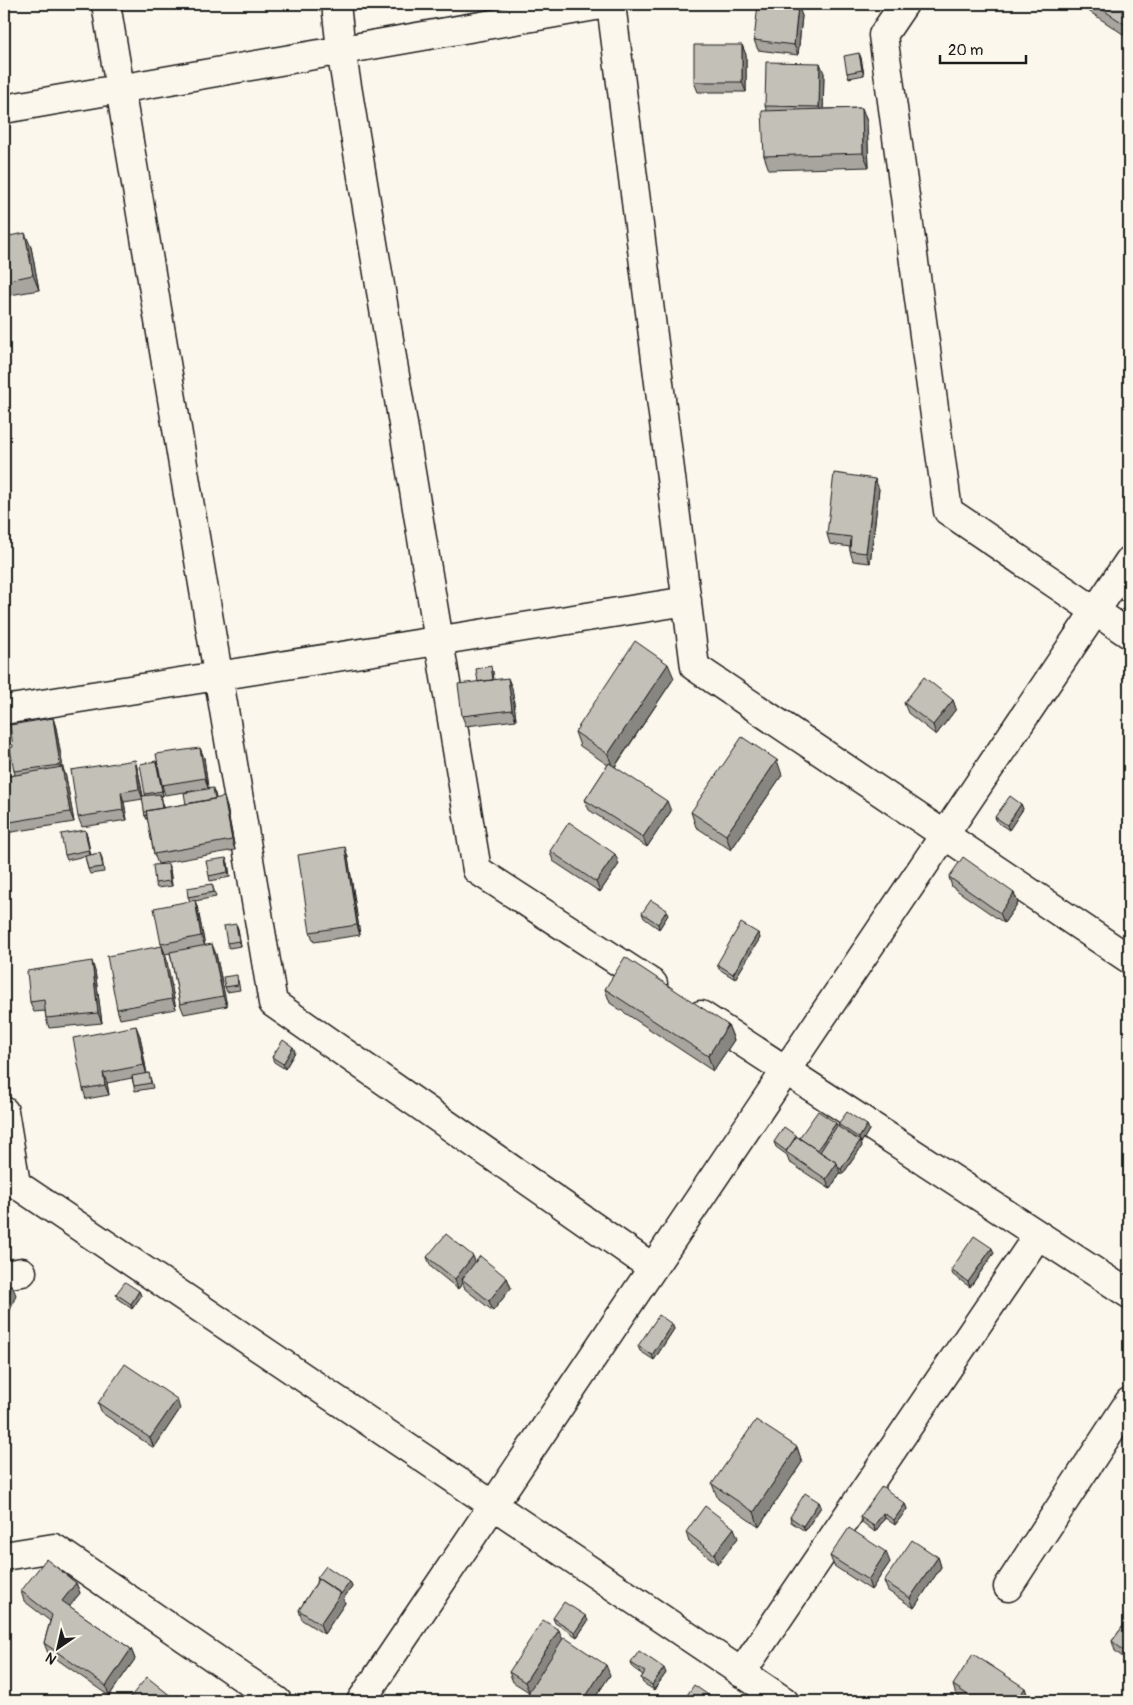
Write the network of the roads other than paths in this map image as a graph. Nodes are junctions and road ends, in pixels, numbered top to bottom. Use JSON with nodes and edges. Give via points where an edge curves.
{"nodes":[{"id":1,"x":106,"y":4,"type":"edge"},
{"id":2,"x":336,"y":4,"type":"edge"},
{"id":3,"x":609,"y":4,"type":"edge"},
{"id":4,"x":904,"y":4,"type":"edge"},
{"id":5,"x":341,"y":50,"type":"junction"},
{"id":6,"x":120,"y":89,"type":"junction"},
{"id":7,"x":4,"y":109,"type":"edge"},
{"id":8,"x":1129,"y":561,"type":"edge"},
{"id":9,"x":687,"y":601,"type":"junction"},
{"id":10,"x":1095,"y":611,"type":"junction"},
{"id":11,"x":1129,"y":634,"type":"edge"},
{"id":12,"x":439,"y":641,"type":"junction"},
{"id":13,"x":218,"y":676,"type":"junction"},
{"id":14,"x":4,"y":710,"type":"edge"},
{"id":15,"x":945,"y":834,"type":"junction"},
{"id":16,"x":1129,"y":959,"type":"edge"},
{"id":17,"x":786,"y":1070,"type":"junction"},
{"id":18,"x":4,"y":1110,"type":"edge"},
{"id":19,"x":1038,"y":1235,"type":"junction"},
{"id":20,"x":653,"y":1268,"type":"junction"},
{"id":21,"x":1129,"y":1294,"type":"edge"},
{"id":22,"x":1129,"y":1402,"type":"edge"},
{"id":23,"x":493,"y":1505,"type":"junction"},
{"id":24,"x":4,"y":1556,"type":"edge"},
{"id":25,"x":1008,"y":1587,"type":"dead end"},
{"id":26,"x":741,"y":1673,"type":"junction"},
{"id":27,"x":277,"y":1701,"type":"edge"},
{"id":28,"x":360,"y":1701,"type":"edge"},
{"id":29,"x":784,"y":1701,"type":"edge"}],
"edges":[{"from":1,"to":6,"type":"street"},
{"from":2,"to":5,"type":"street"},
{"from":3,"to":5,"type":"street"},
{"from":3,"to":9,"type":"street"},
{"from":4,"to":10,"type":"street","via":[[883,35],[948,511]]},
{"from":5,"to":6,"type":"street"},
{"from":5,"to":12,"type":"street"},
{"from":6,"to":7,"type":"street"},
{"from":6,"to":13,"type":"street"},
{"from":8,"to":10,"type":"street"},
{"from":9,"to":12,"type":"street"},
{"from":9,"to":15,"type":"street","via":[[695,667]]},
{"from":10,"to":11,"type":"street"},
{"from":10,"to":15,"type":"street"},
{"from":12,"to":13,"type":"street"},
{"from":12,"to":17,"type":"street","via":[[477,870]]},
{"from":13,"to":14,"type":"street"},
{"from":13,"to":20,"type":"street","via":[[273,1003]]},
{"from":15,"to":16,"type":"street"},
{"from":15,"to":17,"type":"street"},
{"from":17,"to":19,"type":"street"},
{"from":17,"to":20,"type":"street"},
{"from":18,"to":23,"type":"street","via":[[16,1184]]},
{"from":19,"to":21,"type":"street"},
{"from":19,"to":26,"type":"street"},
{"from":20,"to":23,"type":"street"},
{"from":22,"to":25,"type":"street"},
{"from":23,"to":26,"type":"street"},
{"from":23,"to":28,"type":"street"},
{"from":24,"to":27,"type":"street","via":[[54,1548]]},
{"from":26,"to":29,"type":"street"}]}
